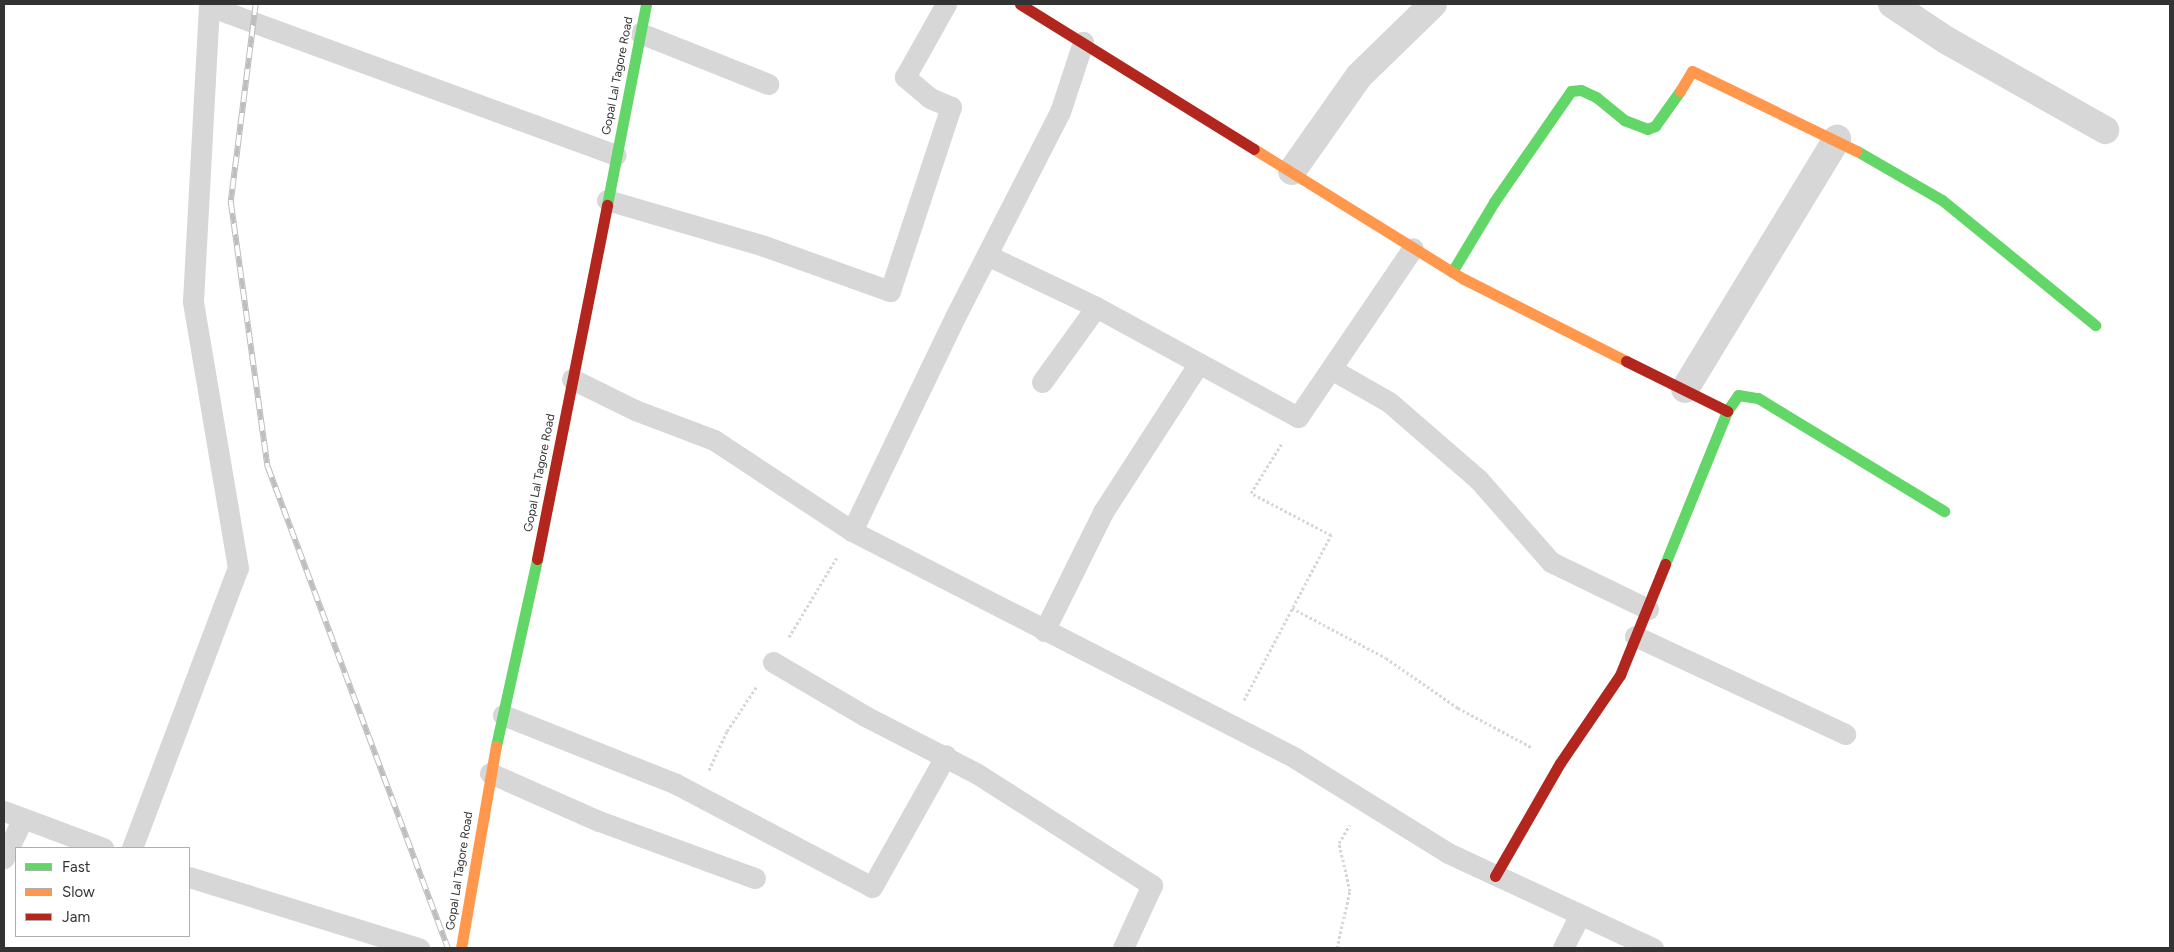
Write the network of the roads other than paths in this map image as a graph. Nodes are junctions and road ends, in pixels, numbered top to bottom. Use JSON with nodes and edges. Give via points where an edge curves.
{"nodes":[{"id":1,"x":646,"y":4,"type":"edge"},
{"id":2,"x":946,"y":4,"type":"edge"},
{"id":3,"x":1020,"y":4,"type":"edge"},
{"id":4,"x":1433,"y":4,"type":"edge"},
{"id":5,"x":1892,"y":4,"type":"edge"},
{"id":6,"x":640,"y":33,"type":"junction"},
{"id":7,"x":1084,"y":42,"type":"junction"},
{"id":8,"x":768,"y":84,"type":"dead end"},
{"id":9,"x":2105,"y":130,"type":"dead end"},
{"id":10,"x":1837,"y":140,"type":"junction"},
{"id":11,"x":616,"y":155,"type":"junction"},
{"id":12,"x":1292,"y":171,"type":"junction"},
{"id":13,"x":608,"y":200,"type":"junction"},
{"id":14,"x":1414,"y":248,"type":"junction"},
{"id":15,"x":987,"y":255,"type":"junction"},
{"id":16,"x":1452,"y":272,"type":"junction"},
{"id":17,"x":1096,"y":307,"type":"junction"},
{"id":18,"x":2094,"y":325,"type":"dead end"},
{"id":19,"x":1199,"y":363,"type":"junction"},
{"id":20,"x":1331,"y":369,"type":"junction"},
{"id":21,"x":572,"y":379,"type":"junction"},
{"id":22,"x":1042,"y":382,"type":"dead end"},
{"id":23,"x":1685,"y":389,"type":"junction"},
{"id":24,"x":1727,"y":411,"type":"junction"},
{"id":25,"x":1944,"y":511,"type":"dead end"},
{"id":26,"x":852,"y":531,"type":"junction"},
{"id":27,"x":1648,"y":609,"type":"junction"},
{"id":28,"x":1044,"y":631,"type":"junction"},
{"id":29,"x":1635,"y":636,"type":"junction"},
{"id":30,"x":773,"y":662,"type":"dead end"},
{"id":31,"x":503,"y":715,"type":"junction"},
{"id":32,"x":1845,"y":734,"type":"dead end"},
{"id":33,"x":946,"y":755,"type":"junction"},
{"id":34,"x":490,"y":773,"type":"junction"},
{"id":35,"x":13,"y":815,"type":"edge"},
{"id":36,"x":100,"y":847,"type":"edge"},
{"id":37,"x":132,"y":847,"type":"edge"},
{"id":38,"x":4,"y":858,"type":"edge"},
{"id":39,"x":1495,"y":876,"type":"junction"},
{"id":40,"x":190,"y":877,"type":"edge"},
{"id":41,"x":755,"y":878,"type":"dead end"},
{"id":42,"x":1580,"y":917,"type":"junction"},
{"id":43,"x":419,"y":948,"type":"edge"},
{"id":44,"x":461,"y":948,"type":"edge"},
{"id":45,"x":1122,"y":948,"type":"edge"},
{"id":46,"x":1563,"y":948,"type":"edge"},
{"id":47,"x":1653,"y":948,"type":"edge"}],
"edges":[{"from":1,"to":6,"type":"street","name":"Gopal Lal Tagore Road"},
{"from":2,"to":13,"type":"lane","via":[[906,77],[930,98],[951,107],[890,290],[764,246]]},
{"from":3,"to":7,"type":"street"},
{"from":4,"to":12,"type":"street","via":[[1359,76]]},
{"from":5,"to":9,"type":"street","via":[[1946,40]]},
{"from":6,"to":8,"type":"lane"},
{"from":6,"to":11,"type":"street","name":"Gopal Lal Tagore Road"},
{"from":7,"to":12,"type":"street"},
{"from":7,"to":15,"type":"lane","via":[[1060,112]]},
{"from":10,"to":16,"type":"street","via":[[1692,71],[1666,113],[1655,126],[1646,129],[1624,120],[1596,97],[1581,90],[1571,91],[1494,202]]},
{"from":10,"to":18,"type":"street","via":[[1942,200]]},
{"from":10,"to":23,"type":"street"},
{"from":11,"to":13,"type":"street","name":"Gopal Lal Tagore Road"},
{"from":11,"to":37,"type":"lane","via":[[209,6],[193,301],[238,568]]},
{"from":12,"to":14,"type":"street"},
{"from":13,"to":21,"type":"street","name":"Gopal Lal Tagore Road"},
{"from":14,"to":16,"type":"street"},
{"from":14,"to":20,"type":"lane"},
{"from":15,"to":17,"type":"lane"},
{"from":15,"to":26,"type":"lane"},
{"from":16,"to":23,"type":"street"},
{"from":17,"to":19,"type":"lane"},
{"from":17,"to":22,"type":"lane"},
{"from":19,"to":20,"type":"lane","via":[[1298,417]]},
{"from":19,"to":28,"type":"lane","via":[[1103,512]]},
{"from":20,"to":27,"type":"lane","via":[[1389,402],[1478,479],[1551,562]]},
{"from":21,"to":26,"type":"lane","via":[[635,410],[714,440]]},
{"from":21,"to":31,"type":"street","name":"Gopal Lal Tagore Road"},
{"from":23,"to":24,"type":"street"},
{"from":24,"to":25,"type":"street","via":[[1738,395],[1758,398]]},
{"from":24,"to":27,"type":"street"},
{"from":26,"to":28,"type":"lane"},
{"from":27,"to":29,"type":"street"},
{"from":28,"to":39,"type":"lane","via":[[1295,758],[1448,853]]},
{"from":29,"to":32,"type":"lane"},
{"from":29,"to":39,"type":"street","via":[[1620,675],[1560,763]]},
{"from":30,"to":33,"type":"lane","via":[[865,716]]},
{"from":31,"to":33,"type":"lane","via":[[676,784],[872,887]]},
{"from":31,"to":34,"type":"street","name":"Gopal Lal Tagore Road"},
{"from":33,"to":45,"type":"lane","via":[[1052,818],[1152,884]]},
{"from":34,"to":41,"type":"lane","via":[[599,821]]},
{"from":34,"to":44,"type":"street","name":"Gopal Lal Tagore Road"},
{"from":35,"to":36,"type":"lane"},
{"from":35,"to":38,"type":"lane"},
{"from":39,"to":42,"type":"lane"},
{"from":40,"to":43,"type":"lane"},
{"from":42,"to":46,"type":"lane"},
{"from":42,"to":47,"type":"lane"}]}
